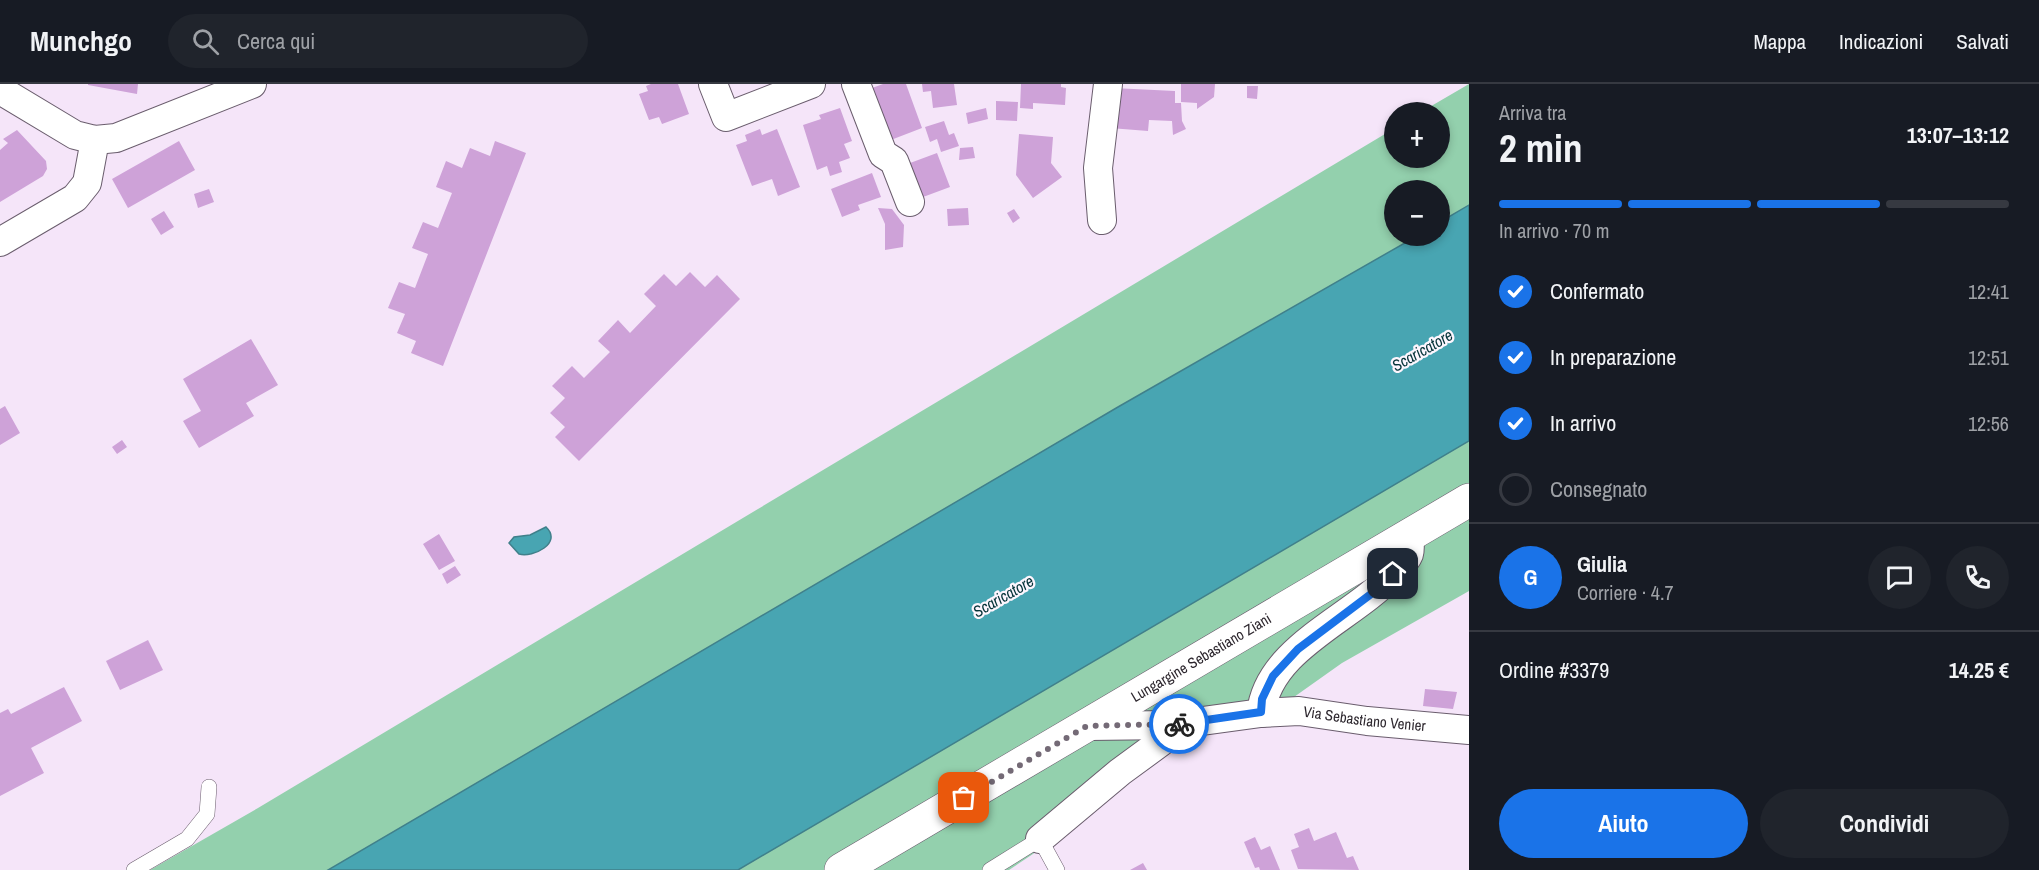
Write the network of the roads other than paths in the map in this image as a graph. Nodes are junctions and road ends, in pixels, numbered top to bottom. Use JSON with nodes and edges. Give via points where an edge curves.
{"nodes":[{"id":1,"x":252,"y":84,"type":"edge"},
{"id":2,"x":713,"y":84,"type":"edge"},
{"id":3,"x":811,"y":84,"type":"edge"},
{"id":4,"x":856,"y":84,"type":"edge"},
{"id":5,"x":1108,"y":84,"type":"edge"},
{"id":6,"x":0,"y":90,"type":"edge"},
{"id":7,"x":95,"y":140,"type":"junction"},
{"id":8,"x":910,"y":202,"type":"dead end"},
{"id":9,"x":1102,"y":220,"type":"dead end"},
{"id":10,"x":0,"y":242,"type":"edge"},
{"id":11,"x":1469,"y":500,"type":"edge"},
{"id":12,"x":1409,"y":535,"type":"junction"},
{"id":13,"x":1261,"y":712,"type":"junction"},
{"id":14,"x":1173,"y":725,"type":"junction"},
{"id":15,"x":1087,"y":726,"type":"junction"},
{"id":16,"x":1469,"y":730,"type":"edge"},
{"id":17,"x":209,"y":787,"type":"dead end"},
{"id":18,"x":1040,"y":839,"type":"junction"},
{"id":19,"x":134,"y":870,"type":"edge"},
{"id":20,"x":841,"y":870,"type":"edge"},
{"id":21,"x":990,"y":870,"type":"edge"},
{"id":22,"x":1058,"y":870,"type":"edge"}],
"edges":[{"from":1,"to":7,"type":"street","via":[[116,138]]},
{"from":2,"to":3,"type":"street","via":[[726,117]]},
{"from":4,"to":8,"type":"street","via":[[883,154],[894,161]]},
{"from":5,"to":9,"type":"street","via":[[1098,168]]},
{"from":6,"to":7,"type":"street","via":[[75,135]]},
{"from":7,"to":10,"type":"street","via":[[87,183],[75,198]]},
{"from":11,"to":12,"type":"street","name":"Lungargine Sebastiano Ziani"},
{"from":12,"to":13,"type":"street","via":[[1409,553],[1404,563],[1383,585],[1298,649],[1273,676],[1262,699]]},
{"from":12,"to":15,"type":"street","name":"Lungargine Sebastiano Ziani"},
{"from":13,"to":14,"type":"street","name":"Via Sebastiano Venier"},
{"from":13,"to":16,"type":"street","name":"Via Sebastiano Venier","via":[[1299,711]]},
{"from":14,"to":15,"type":"street","name":"Via Sebastiano Venier"},
{"from":14,"to":18,"type":"street","via":[[1165,739]]},
{"from":15,"to":20,"type":"street","name":"Lungargine Sebastiano Ziani"},
{"from":17,"to":19,"type":"lane","via":[[207,814],[187,839]]},
{"from":18,"to":21,"type":"lane"},
{"from":18,"to":22,"type":"lane"}]}
